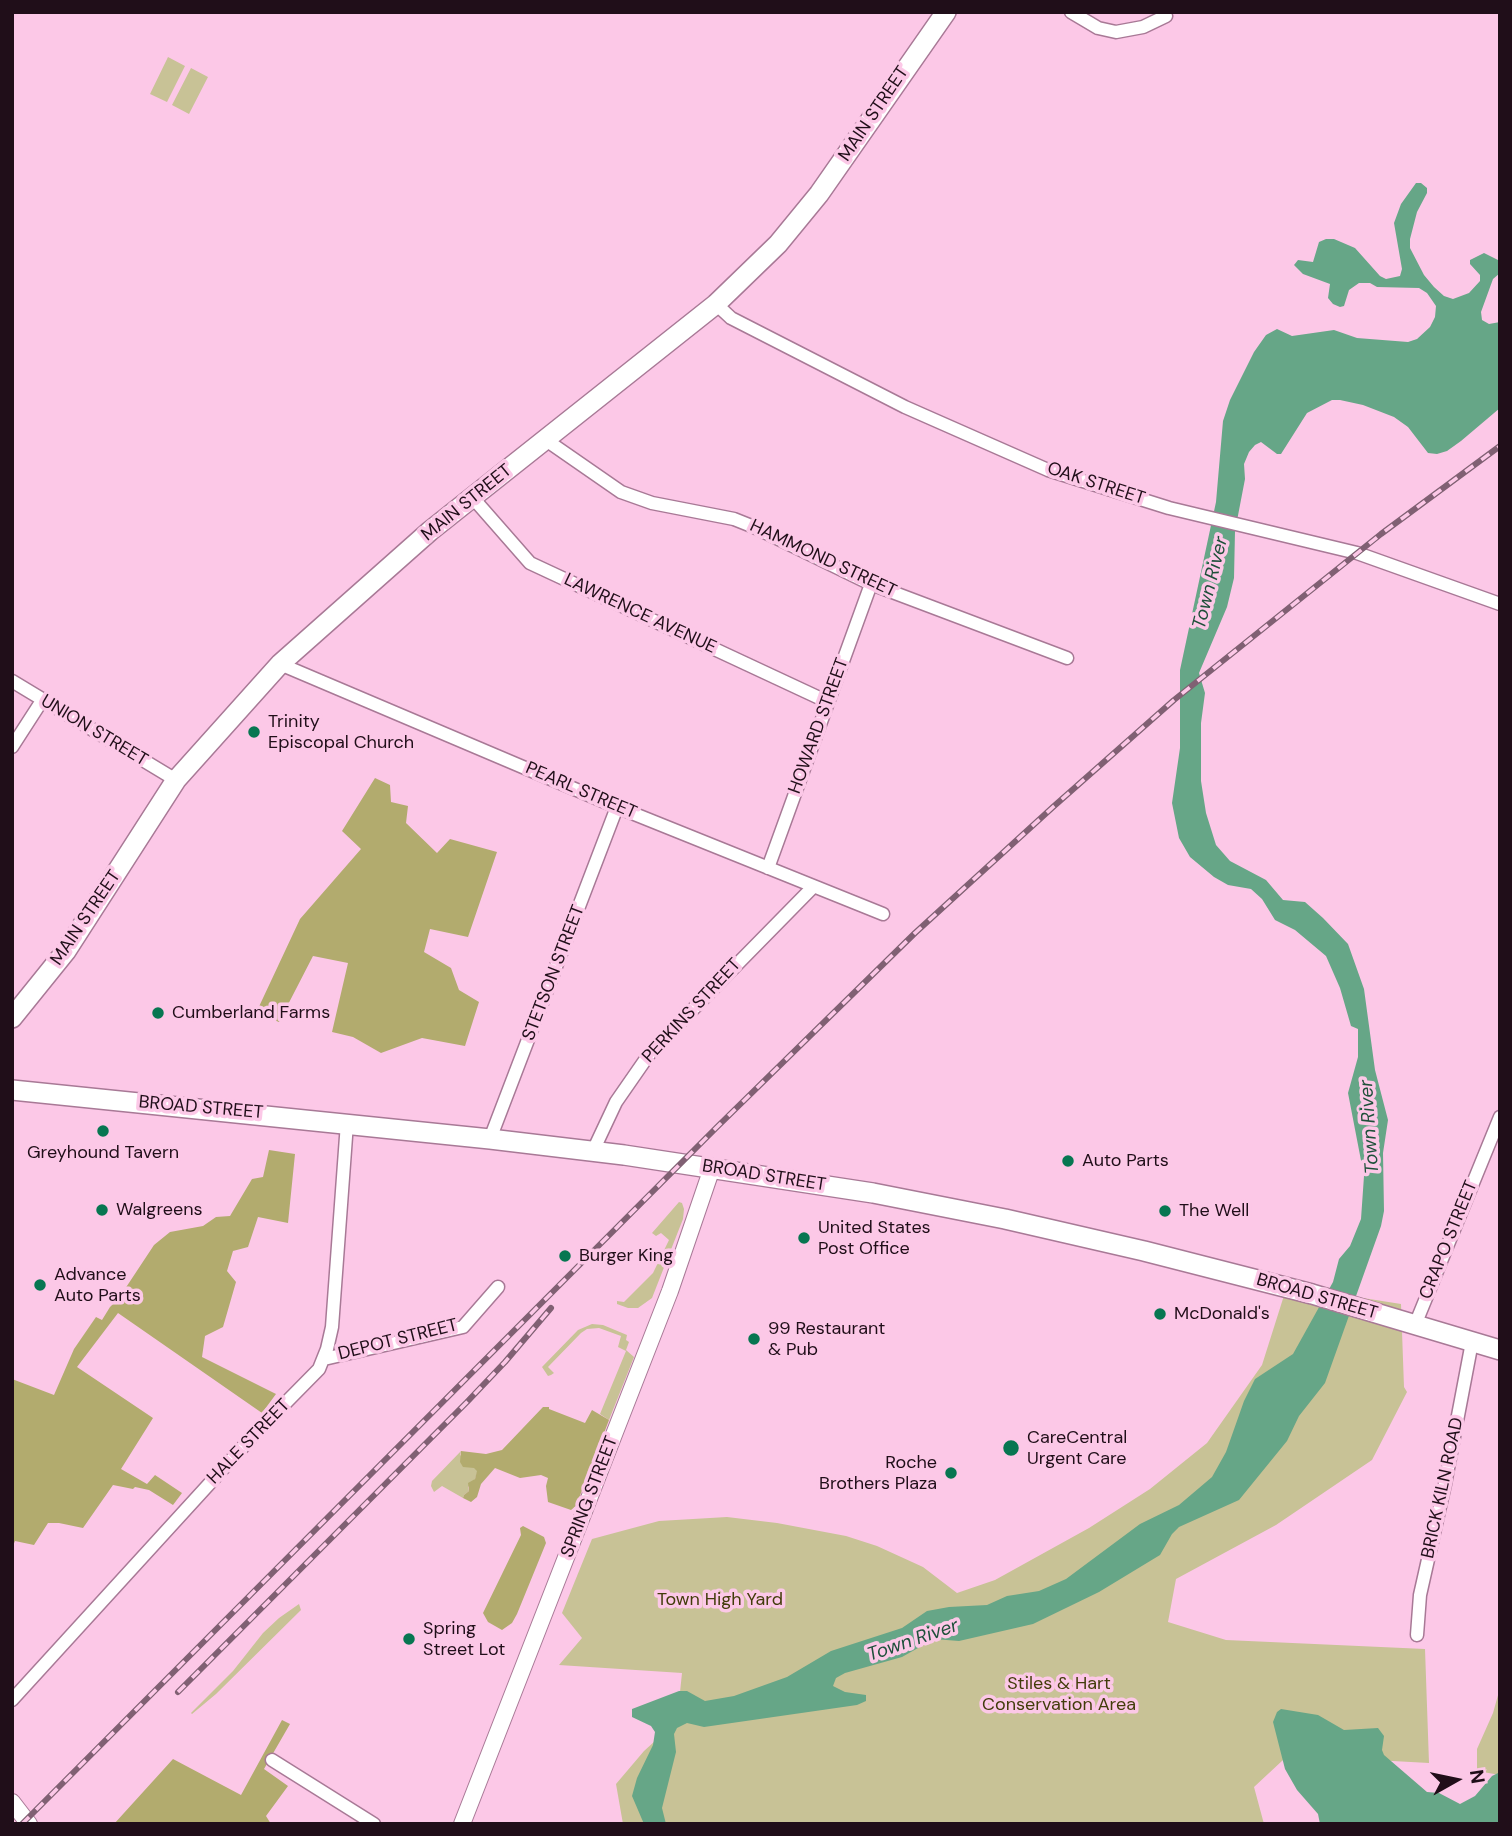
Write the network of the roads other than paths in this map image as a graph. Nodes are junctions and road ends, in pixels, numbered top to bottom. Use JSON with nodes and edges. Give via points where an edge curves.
{"nodes":[{"id":1,"x":946,"y":12,"type":"edge"},
{"id":2,"x":1071,"y":12,"type":"edge"},
{"id":3,"x":1166,"y":16,"type":"dead end"},
{"id":4,"x":716,"y":304,"type":"junction"},
{"id":5,"x":546,"y":440,"type":"junction"},
{"id":6,"x":473,"y":498,"type":"junction"},
{"id":7,"x":872,"y":584,"type":"junction"},
{"id":8,"x":1500,"y":604,"type":"edge"},
{"id":9,"x":1066,"y":658,"type":"dead end"},
{"id":10,"x":280,"y":664,"type":"junction"},
{"id":11,"x":12,"y":681,"type":"edge"},
{"id":12,"x":43,"y":699,"type":"junction"},
{"id":13,"x":828,"y":702,"type":"junction"},
{"id":14,"x":12,"y":747,"type":"edge"},
{"id":15,"x":176,"y":780,"type":"junction"},
{"id":16,"x":617,"y":807,"type":"junction"},
{"id":17,"x":768,"y":868,"type":"junction"},
{"id":18,"x":813,"y":887,"type":"junction"},
{"id":19,"x":883,"y":914,"type":"dead end"},
{"id":20,"x":12,"y":1018,"type":"edge"},
{"id":21,"x":12,"y":1090,"type":"edge"},
{"id":22,"x":1500,"y":1116,"type":"edge"},
{"id":23,"x":347,"y":1123,"type":"junction"},
{"id":24,"x":490,"y":1139,"type":"junction"},
{"id":25,"x":593,"y":1151,"type":"junction"},
{"id":26,"x":712,"y":1168,"type":"junction"},
{"id":27,"x":498,"y":1287,"type":"dead end"},
{"id":28,"x":1415,"y":1325,"type":"junction"},
{"id":29,"x":1472,"y":1342,"type":"junction"},
{"id":30,"x":1500,"y":1350,"type":"edge"},
{"id":31,"x":324,"y":1359,"type":"junction"},
{"id":32,"x":1417,"y":1635,"type":"dead end"},
{"id":33,"x":12,"y":1700,"type":"edge"},
{"id":34,"x":272,"y":1760,"type":"dead end"},
{"id":35,"x":12,"y":1802,"type":"edge"},
{"id":36,"x":29,"y":1824,"type":"edge"},
{"id":37,"x":374,"y":1824,"type":"edge"},
{"id":38,"x":462,"y":1824,"type":"edge"}],
"edges":[{"from":1,"to":4,"type":"main road","name":"MAIN STREET","via":[[819,194],[778,244]]},
{"from":2,"to":3,"type":"street","via":[[1098,28],[1116,32]]},
{"from":4,"to":5,"type":"main road","name":"MAIN STREET"},
{"from":4,"to":8,"type":"street","name":"OAK STREET","via":[[731,318],[905,407],[1037,465],[1105,489],[1357,553]]},
{"from":5,"to":6,"type":"main road","name":"MAIN STREET"},
{"from":5,"to":7,"type":"street","name":"HAMMOND STREET","via":[[621,492],[734,519]]},
{"from":6,"to":10,"type":"main road","name":"MAIN STREET"},
{"from":6,"to":13,"type":"street","name":"LAWRENCE AVENUE","via":[[530,563]]},
{"from":7,"to":9,"type":"street","name":"HAMMOND STREET"},
{"from":7,"to":13,"type":"street","name":"HOWARD STREET"},
{"from":10,"to":15,"type":"main road","name":"MAIN STREET"},
{"from":10,"to":16,"type":"street","name":"PEARL STREET"},
{"from":11,"to":12,"type":"street","name":"UNION STREET"},
{"from":12,"to":14,"type":"street"},
{"from":12,"to":15,"type":"street","name":"UNION STREET"},
{"from":13,"to":17,"type":"street","name":"HOWARD STREET"},
{"from":15,"to":20,"type":"main road","name":"MAIN STREET","via":[[66,951]]},
{"from":16,"to":17,"type":"street","name":"PEARL STREET"},
{"from":16,"to":24,"type":"street","name":"STETSON STREET"},
{"from":17,"to":18,"type":"street","name":"PEARL STREET"},
{"from":18,"to":19,"type":"street","name":"PEARL STREET"},
{"from":18,"to":25,"type":"street","name":"PERKINS STREET","via":[[650,1053],[616,1102]]},
{"from":21,"to":23,"type":"main road","name":"BROAD STREET"},
{"from":22,"to":28,"type":"street","name":"CRAPO STREET"},
{"from":23,"to":24,"type":"main road","name":"BROAD STREET"},
{"from":23,"to":31,"type":"street","name":"HALE STREET","via":[[334,1314]]},
{"from":24,"to":25,"type":"main road","name":"BROAD STREET"},
{"from":25,"to":26,"type":"main road","name":"BROAD STREET"},
{"from":26,"to":28,"type":"main road","name":"BROAD STREET","via":[[1005,1219],[1312,1294]]},
{"from":26,"to":38,"type":"street","name":"SPRING STREET","via":[[670,1291]]},
{"from":27,"to":31,"type":"street","name":"DEPOT STREET","via":[[463,1327]]},
{"from":28,"to":29,"type":"main road","name":"BROAD STREET"},
{"from":29,"to":30,"type":"main road","name":"BROAD STREET"},
{"from":29,"to":32,"type":"street","name":"BRICK KILN ROAD","via":[[1419,1595]]},
{"from":31,"to":33,"type":"street","name":"HALE STREET"},
{"from":34,"to":37,"type":"street"},
{"from":35,"to":36,"type":"street"}]}
